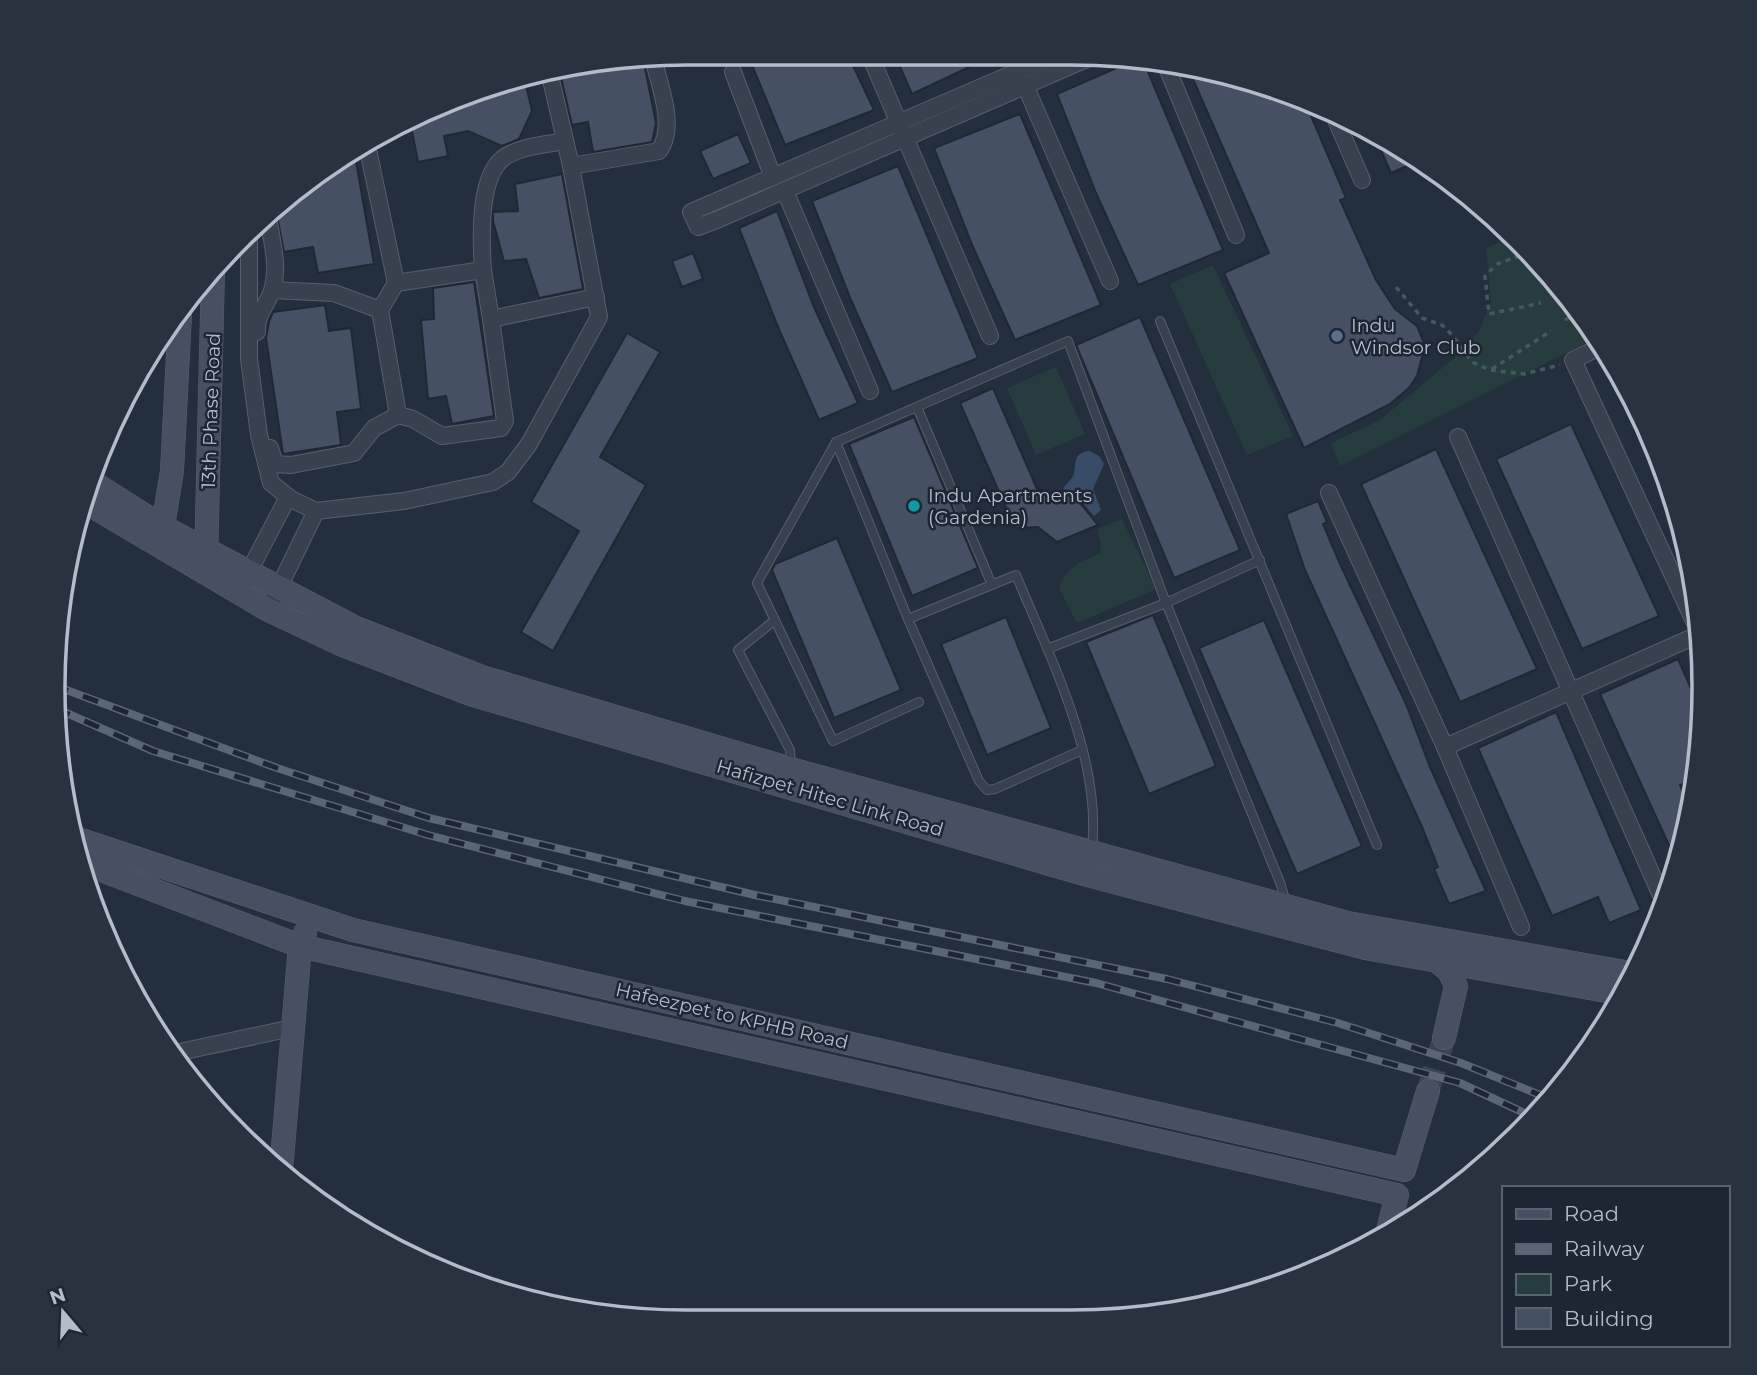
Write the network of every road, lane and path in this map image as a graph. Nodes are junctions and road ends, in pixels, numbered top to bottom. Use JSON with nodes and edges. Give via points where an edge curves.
{"nodes":[{"id":1,"x":874,"y":65,"type":"edge"},
{"id":2,"x":1018,"y":65,"type":"edge"},
{"id":3,"x":1030,"y":65,"type":"edge"},
{"id":4,"x":1072,"y":65,"type":"edge"},
{"id":5,"x":655,"y":66,"type":"edge"},
{"id":6,"x":1020,"y":69,"type":"junction"},
{"id":7,"x":733,"y":72,"type":"dead end"},
{"id":8,"x":1169,"y":73,"type":"edge"},
{"id":9,"x":551,"y":80,"type":"edge"},
{"id":10,"x":1025,"y":85,"type":"junction"},
{"id":11,"x":898,"y":122,"type":"junction"},
{"id":12,"x":1339,"y":126,"type":"edge"},
{"id":13,"x":905,"y":138,"type":"junction"},
{"id":14,"x":565,"y":141,"type":"junction"},
{"id":15,"x":369,"y":153,"type":"edge"},
{"id":16,"x":571,"y":166,"type":"junction"},
{"id":17,"x":773,"y":177,"type":"junction"},
{"id":18,"x":1362,"y":180,"type":"dead end"},
{"id":19,"x":785,"y":191,"type":"junction"},
{"id":20,"x":270,"y":226,"type":"edge"},
{"id":21,"x":1236,"y":234,"type":"dead end"},
{"id":22,"x":249,"y":245,"type":"edge"},
{"id":23,"x":1518,"y":256,"type":"edge"},
{"id":24,"x":483,"y":270,"type":"junction"},
{"id":25,"x":1110,"y":281,"type":"dead end"},
{"id":26,"x":397,"y":283,"type":"junction"},
{"id":27,"x":213,"y":284,"type":"edge"},
{"id":28,"x":1396,"y":287,"type":"dead end"},
{"id":29,"x":272,"y":290,"type":"junction"},
{"id":30,"x":596,"y":297,"type":"junction"},
{"id":31,"x":1541,"y":303,"type":"dead end"},
{"id":32,"x":380,"y":310,"type":"junction"},
{"id":33,"x":1570,"y":317,"type":"edge"},
{"id":34,"x":491,"y":319,"type":"junction"},
{"id":35,"x":1565,"y":320,"type":"dead end"},
{"id":36,"x":1160,"y":321,"type":"dead end"},
{"id":37,"x":180,"y":328,"type":"edge"},
{"id":38,"x":1551,"y":331,"type":"dead end"},
{"id":39,"x":990,"y":336,"type":"dead end"},
{"id":40,"x":179,"y":344,"type":"junction"},
{"id":41,"x":214,"y":346,"type":"junction"},
{"id":42,"x":1593,"y":351,"type":"edge"},
{"id":43,"x":1573,"y":360,"type":"junction"},
{"id":44,"x":1490,"y":370,"type":"junction"},
{"id":45,"x":870,"y":391,"type":"dead end"},
{"id":46,"x":917,"y":407,"type":"junction"},
{"id":47,"x":398,"y":415,"type":"junction"},
{"id":48,"x":1458,"y":437,"type":"dead end"},
{"id":49,"x":836,"y":442,"type":"junction"},
{"id":50,"x":98,"y":486,"type":"edge"},
{"id":51,"x":1329,"y":493,"type":"dead end"},
{"id":52,"x":288,"y":496,"type":"junction"},
{"id":53,"x":92,"y":505,"type":"edge"},
{"id":54,"x":316,"y":511,"type":"junction"},
{"id":55,"x":161,"y":537,"type":"junction"},
{"id":56,"x":1260,"y":561,"type":"junction"},
{"id":57,"x":206,"y":562,"type":"junction"},
{"id":58,"x":249,"y":572,"type":"junction"},
{"id":59,"x":992,"y":584,"type":"junction"},
{"id":60,"x":279,"y":588,"type":"junction"},
{"id":61,"x":238,"y":593,"type":"junction"},
{"id":62,"x":1166,"y":603,"type":"junction"},
{"id":63,"x":1687,"y":606,"type":"edge"},
{"id":64,"x":268,"y":610,"type":"junction"},
{"id":65,"x":775,"y":620,"type":"junction"},
{"id":66,"x":908,"y":620,"type":"junction"},
{"id":67,"x":1690,"y":638,"type":"edge"},
{"id":68,"x":1047,"y":649,"type":"junction"},
{"id":69,"x":1571,"y":693,"type":"junction"},
{"id":70,"x":919,"y":702,"type":"dead end"},
{"id":71,"x":1445,"y":747,"type":"junction"},
{"id":72,"x":1083,"y":750,"type":"junction"},
{"id":73,"x":791,"y":769,"type":"junction"},
{"id":74,"x":84,"y":841,"type":"edge"},
{"id":75,"x":1377,"y":845,"type":"dead end"},
{"id":76,"x":1090,"y":864,"type":"junction"},
{"id":77,"x":91,"y":866,"type":"edge"},
{"id":78,"x":1658,"y":890,"type":"edge"},
{"id":79,"x":1287,"y":907,"type":"junction"},
{"id":80,"x":311,"y":917,"type":"junction"},
{"id":81,"x":1521,"y":927,"type":"dead end"},
{"id":82,"x":300,"y":946,"type":"junction"},
{"id":83,"x":1434,"y":959,"type":"junction"},
{"id":84,"x":1623,"y":972,"type":"edge"},
{"id":85,"x":1612,"y":993,"type":"edge"},
{"id":86,"x":292,"y":1028,"type":"junction"},
{"id":87,"x":1444,"y":1038,"type":"tunnel mouth"},
{"id":88,"x":182,"y":1051,"type":"edge"},
{"id":89,"x":1428,"y":1091,"type":"tunnel mouth"},
{"id":90,"x":282,"y":1160,"type":"edge"},
{"id":91,"x":1390,"y":1221,"type":"edge"}],
"edges":[{"from":1,"to":11,"type":"street"},
{"from":2,"to":6,"type":"street"},
{"from":3,"to":6,"type":"street"},
{"from":4,"to":10,"type":"street"},
{"from":5,"to":16,"type":"street","via":[[667,128],[659,151]]},
{"from":6,"to":11,"type":"street"},
{"from":7,"to":17,"type":"street"},
{"from":8,"to":21,"type":"street"},
{"from":9,"to":14,"type":"street"},
{"from":10,"to":13,"type":"street"},
{"from":10,"to":25,"type":"street"},
{"from":11,"to":13,"type":"street"},
{"from":11,"to":17,"type":"street"},
{"from":12,"to":18,"type":"street"},
{"from":13,"to":19,"type":"street"},
{"from":13,"to":39,"type":"street"},
{"from":14,"to":16,"type":"street"},
{"from":14,"to":24,"type":"street","via":[[517,152],[502,159],[494,171],[481,229]]},
{"from":15,"to":26,"type":"street"},
{"from":16,"to":30,"type":"street"},
{"from":17,"to":19,"type":"street","via":[[691,212],[698,227]]},
{"from":19,"to":45,"type":"street"},
{"from":20,"to":29,"type":"street","via":[[276,266]]},
{"from":22,"to":52,"type":"street","via":[[249,359],[259,435],[271,483]]},
{"from":23,"to":31,"type":"path","via":[[1497,264],[1485,276],[1489,314]]},
{"from":24,"to":26,"type":"street"},
{"from":24,"to":34,"type":"street"},
{"from":26,"to":32,"type":"street"},
{"from":27,"to":41,"type":"main road","name":"13th Phase Road"},
{"from":28,"to":44,"type":"path","via":[[1422,318],[1442,325],[1472,362]]},
{"from":29,"to":32,"type":"street","via":[[334,293]]},
{"from":29,"to":47,"type":"street","via":[[257,321],[270,456],[275,464],[354,453],[374,428]]},
{"from":30,"to":34,"type":"street"},
{"from":30,"to":54,"type":"street","via":[[594,326],[529,444],[508,472],[493,482],[404,501]]},
{"from":32,"to":47,"type":"street"},
{"from":33,"to":35,"type":"path"},
{"from":34,"to":47,"type":"street","via":[[504,426],[442,436]]},
{"from":36,"to":56,"type":"lane"},
{"from":37,"to":40,"type":"main road","name":"13th Phase Road"},
{"from":38,"to":44,"type":"path"},
{"from":40,"to":41,"type":"main road"},
{"from":40,"to":55,"type":"main road","name":"13th Phase Road","via":[[172,471]]},
{"from":41,"to":57,"type":"main road","name":"13th Phase Road"},
{"from":42,"to":43,"type":"street"},
{"from":43,"to":44,"type":"path","via":[[1524,374]]},
{"from":43,"to":63,"type":"street"},
{"from":46,"to":49,"type":"lane"},
{"from":46,"to":59,"type":"lane"},
{"from":46,"to":62,"type":"lane","via":[[1068,341]]},
{"from":48,"to":69,"type":"street"},
{"from":49,"to":65,"type":"lane","via":[[757,583]]},
{"from":49,"to":66,"type":"lane"},
{"from":50,"to":55,"type":"main road"},
{"from":51,"to":71,"type":"street"},
{"from":52,"to":54,"type":"street"},
{"from":52,"to":58,"type":"street"},
{"from":53,"to":55,"type":"main road"},
{"from":54,"to":60,"type":"street"},
{"from":55,"to":57,"type":"main road"},
{"from":56,"to":62,"type":"lane"},
{"from":56,"to":75,"type":"lane"},
{"from":57,"to":58,"type":"main road"},
{"from":57,"to":61,"type":"main road","name":"Hafizpet Hitec Link Road"},
{"from":58,"to":60,"type":"main road"},
{"from":58,"to":61,"type":"street"},
{"from":59,"to":66,"type":"lane"},
{"from":59,"to":68,"type":"lane","via":[[1016,575]]},
{"from":60,"to":64,"type":"street"},
{"from":60,"to":73,"type":"main road","via":[[356,628],[482,677]]},
{"from":61,"to":64,"type":"main road","name":"Hafizpet Hitec Link Road"},
{"from":62,"to":68,"type":"lane"},
{"from":62,"to":79,"type":"lane"},
{"from":64,"to":76,"type":"main road","name":"Hafizpet Hitec Link Road","via":[[340,644],[473,695]]},
{"from":65,"to":70,"type":"lane","via":[[833,741]]},
{"from":65,"to":73,"type":"lane","via":[[738,650],[790,750]]},
{"from":66,"to":72,"type":"lane","via":[[987,790]]},
{"from":67,"to":69,"type":"street"},
{"from":68,"to":72,"type":"lane"},
{"from":69,"to":71,"type":"street"},
{"from":69,"to":78,"type":"street"},
{"from":71,"to":81,"type":"street"},
{"from":72,"to":76,"type":"lane","via":[[1094,802]]},
{"from":73,"to":76,"type":"main road"},
{"from":74,"to":80,"type":"main road","name":"Hafeezpet to KPHB Road"},
{"from":76,"to":79,"type":"main road"},
{"from":76,"to":83,"type":"main road","name":"Hafizpet Hitec Link Road","via":[[1365,948]]},
{"from":77,"to":82,"type":"main road"},
{"from":79,"to":84,"type":"main road","via":[[1348,923]]},
{"from":80,"to":82,"type":"main road"},
{"from":80,"to":89,"type":"main road","name":"Hafeezpet to KPHB Road","via":[[1404,1170]]},
{"from":82,"to":86,"type":"main road"},
{"from":82,"to":91,"type":"main road","via":[[1397,1195]]},
{"from":83,"to":85,"type":"main road","name":"Hafizpet Hitec Link Road"},
{"from":83,"to":87,"type":"main road","via":[[1456,986]]},
{"from":86,"to":88,"type":"street"},
{"from":86,"to":90,"type":"main road"}]}
